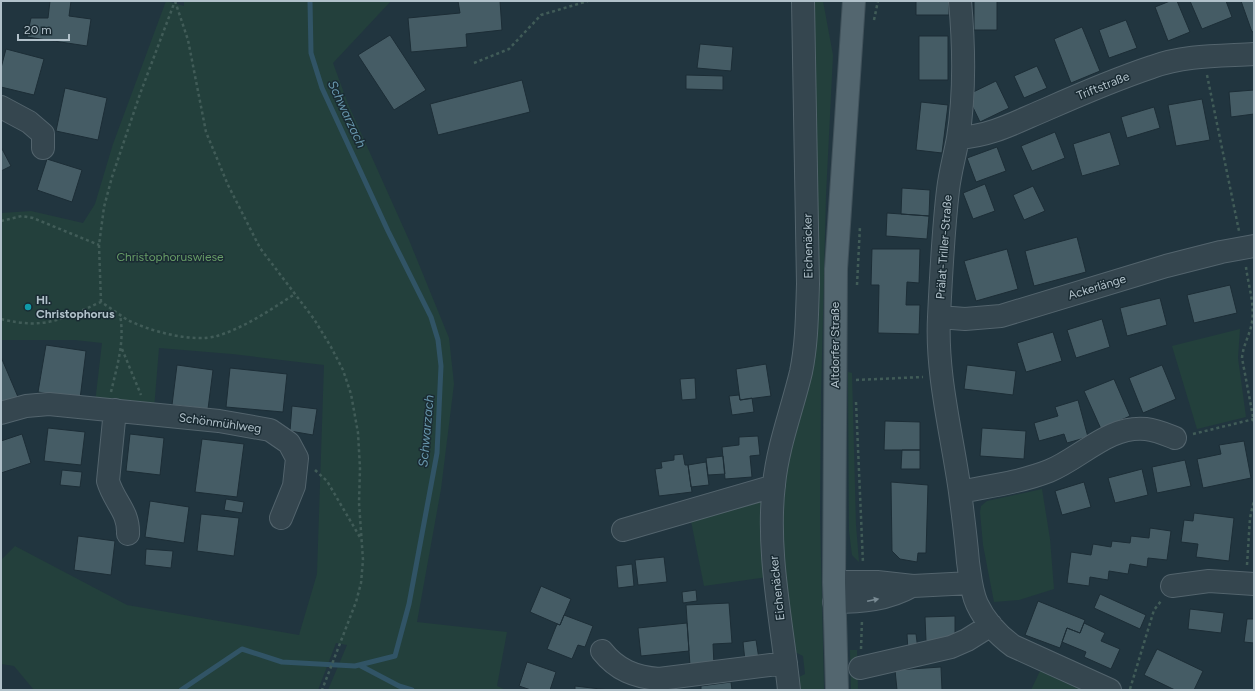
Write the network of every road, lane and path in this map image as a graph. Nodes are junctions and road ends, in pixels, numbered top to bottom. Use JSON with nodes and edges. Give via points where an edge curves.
{"nodes":[{"id":1,"x":175,"y":1,"type":"edge"},
{"id":2,"x":588,"y":1,"type":"edge"},
{"id":3,"x":803,"y":1,"type":"edge"},
{"id":4,"x":854,"y":1,"type":"edge"},
{"id":5,"x":878,"y":1,"type":"edge"},
{"id":6,"x":960,"y":1,"type":"edge"},
{"id":7,"x":873,"y":23,"type":"dead end"},
{"id":8,"x":1254,"y":54,"type":"edge"},
{"id":9,"x":474,"y":63,"type":"dead end"},
{"id":10,"x":1,"y":108,"type":"edge"},
{"id":11,"x":958,"y":138,"type":"junction"},
{"id":12,"x":43,"y":148,"type":"dead end"},
{"id":13,"x":860,"y":218,"type":"dead end"},
{"id":14,"x":1,"y":221,"type":"edge"},
{"id":15,"x":99,"y":246,"type":"junction"},
{"id":16,"x":1254,"y":246,"type":"edge"},
{"id":17,"x":857,"y":289,"type":"dead end"},
{"id":18,"x":295,"y":294,"type":"junction"},
{"id":19,"x":100,"y":302,"type":"junction"},
{"id":20,"x":120,"y":314,"type":"junction"},
{"id":21,"x":939,"y":317,"type":"junction"},
{"id":22,"x":1,"y":319,"type":"edge"},
{"id":23,"x":122,"y":349,"type":"junction"},
{"id":24,"x":856,"y":373,"type":"dead end"},
{"id":25,"x":942,"y":376,"type":"junction"},
{"id":26,"x":856,"y":380,"type":"junction"},
{"id":27,"x":856,"y":388,"type":"dead end"},
{"id":28,"x":856,"y":395,"type":"dead end"},
{"id":29,"x":111,"y":410,"type":"junction"},
{"id":30,"x":1,"y":413,"type":"edge"},
{"id":31,"x":148,"y":414,"type":"junction"},
{"id":32,"x":1254,"y":419,"type":"edge"},
{"id":33,"x":1175,"y":438,"type":"joint"},
{"id":34,"x":297,"y":458,"type":"junction"},
{"id":35,"x":774,"y":486,"type":"junction"},
{"id":36,"x":960,"y":492,"type":"junction"},
{"id":37,"x":1254,"y":500,"type":"edge"},
{"id":38,"x":281,"y":518,"type":"dead end"},
{"id":39,"x":623,"y":530,"type":"dead end"},
{"id":40,"x":128,"y":534,"type":"dead end"},
{"id":41,"x":362,"y":541,"type":"junction"},
{"id":42,"x":863,"y":568,"type":"dead end"},
{"id":43,"x":971,"y":583,"type":"junction"},
{"id":44,"x":1250,"y":584,"type":"edge"},
{"id":45,"x":1172,"y":586,"type":"joint"},
{"id":46,"x":834,"y":592,"type":"junction"},
{"id":47,"x":991,"y":625,"type":"junction"},
{"id":48,"x":602,"y":651,"type":"dead end"},
{"id":49,"x":786,"y":664,"type":"junction"},
{"id":50,"x":860,"y":668,"type":"dead end"},
{"id":51,"x":322,"y":690,"type":"edge"},
{"id":52,"x":789,"y":690,"type":"edge"},
{"id":53,"x":837,"y":690,"type":"edge"},
{"id":54,"x":1110,"y":690,"type":"edge"},
{"id":55,"x":1129,"y":690,"type":"edge"}],
"edges":[{"from":1,"to":15,"type":"path","via":[[112,177],[104,207]]},
{"from":1,"to":18,"type":"path","via":[[188,40],[200,105],[212,150],[260,248]]},
{"from":2,"to":9,"type":"path","via":[[541,15],[509,49]]},
{"from":3,"to":35,"type":"street","name":"Eichenäcker","via":[[808,284],[806,330],[801,372],[783,434]]},
{"from":4,"to":46,"type":"main road","name":"Altdorfer Straße","via":[[836,269]]},
{"from":5,"to":7,"type":"path"},
{"from":6,"to":11,"type":"street","name":"Prälat-Triller-Straße","via":[[962,63]]},
{"from":8,"to":11,"type":"street","name":"Triftstraße","via":[[1192,58],[1162,63],[1091,90],[1000,130],[976,137]]},
{"from":10,"to":12,"type":"street","via":[[29,122],[43,134]]},
{"from":11,"to":21,"type":"street","name":"Prälat-Triller-Straße","via":[[948,193]]},
{"from":13,"to":17,"type":"path"},
{"from":14,"to":15,"type":"path","via":[[22,216],[33,218]]},
{"from":15,"to":19,"type":"path"},
{"from":16,"to":21,"type":"street","name":"Ackerlänge","via":[[1166,266],[1001,316],[965,319]]},
{"from":18,"to":20,"type":"path","via":[[254,320],[217,336],[204,338],[190,338],[143,326]]},
{"from":18,"to":41,"type":"path","via":[[331,347],[343,370],[350,394],[358,433]]},
{"from":19,"to":20,"type":"path"},
{"from":19,"to":22,"type":"path","via":[[59,321],[40,324]]},
{"from":20,"to":23,"type":"path"},
{"from":21,"to":25,"type":"street","name":"Prälat-Triller-Straße"},
{"from":23,"to":29,"type":"path"},
{"from":23,"to":31,"type":"path"},
{"from":24,"to":26,"type":"path"},
{"from":25,"to":26,"type":"path"},
{"from":25,"to":36,"type":"street","name":"Prälat-Triller-Straße"},
{"from":26,"to":27,"type":"path"},
{"from":28,"to":42,"type":"path"},
{"from":29,"to":30,"type":"street","name":"Schönmühlweg","via":[[49,404],[26,406]]},
{"from":29,"to":31,"type":"street","name":"Schönmühlweg"},
{"from":29,"to":40,"type":"street","via":[[108,481],[110,490],[127,519]]},
{"from":31,"to":34,"type":"street","name":"Schönmühlweg","via":[[219,421],[270,430],[289,443]]},
{"from":32,"to":33,"type":"path"},
{"from":33,"to":36,"type":"street","via":[[1147,429],[1126,431],[1095,443],[1064,463],[1031,477]]},
{"from":34,"to":38,"type":"street","via":[[294,486]]},
{"from":34,"to":41,"type":"path","via":[[309,464],[327,482]]},
{"from":35,"to":39,"type":"street"},
{"from":35,"to":49,"type":"street","name":"Eichenäcker","via":[[774,560]]},
{"from":36,"to":43,"type":"street","name":"Prälat-Triller-Straße"},
{"from":37,"to":44,"type":"path","via":[[1250,518]]},
{"from":41,"to":51,"type":"path","via":[[361,583],[341,644]]},
{"from":43,"to":46,"type":"street","via":[[913,586],[874,600]]},
{"from":43,"to":47,"type":"street","name":"Prälat-Triller-Straße","via":[[976,602]]},
{"from":44,"to":45,"type":"street","via":[[1209,581]]},
{"from":45,"to":55,"type":"path","via":[[1154,610]]},
{"from":46,"to":53,"type":"main road","name":"Altdorfer Straße"},
{"from":47,"to":50,"type":"street","via":[[951,647]]},
{"from":47,"to":54,"type":"street","name":"Prälat-Triller-Straße","via":[[1013,646]]},
{"from":48,"to":49,"type":"street","via":[[619,669],[659,680]]},
{"from":49,"to":52,"type":"street","name":"Eichenäcker"}]}
